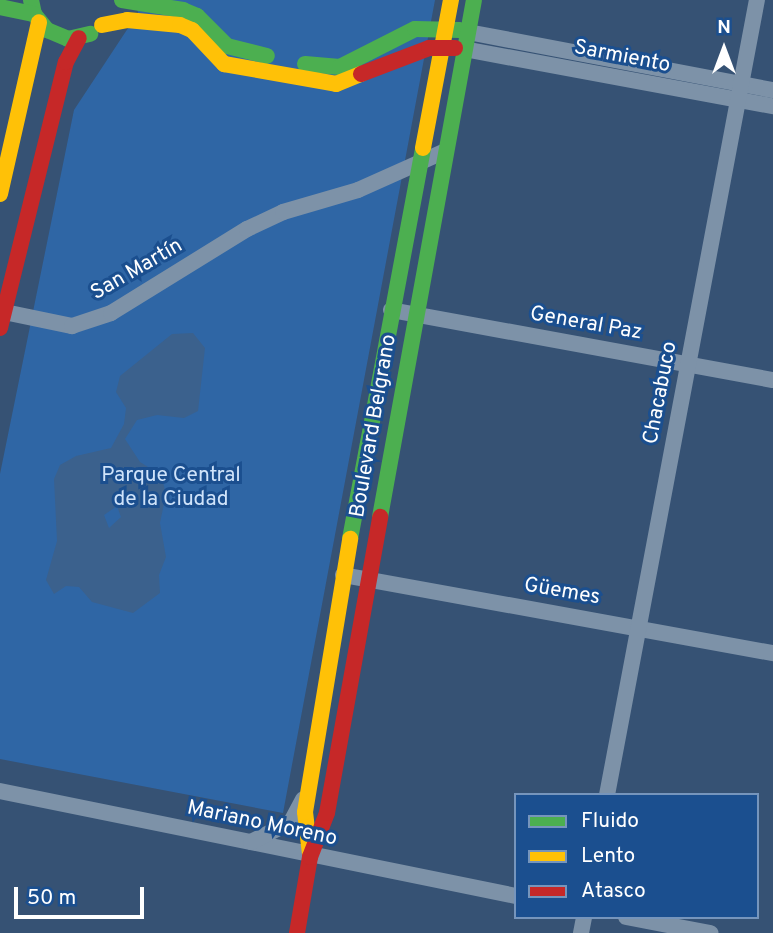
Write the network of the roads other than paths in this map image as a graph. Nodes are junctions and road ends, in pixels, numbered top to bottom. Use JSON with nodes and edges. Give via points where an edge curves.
{"nodes":[{"id":1,"x":112,"y":0,"type":"edge"},
{"id":2,"x":122,"y":0,"type":"edge"},
{"id":3,"x":451,"y":0,"type":"edge"},
{"id":4,"x":474,"y":0,"type":"edge"},
{"id":5,"x":757,"y":0,"type":"edge"},
{"id":6,"x":0,"y":7,"type":"edge"},
{"id":7,"x":35,"y":12,"type":"edge"},
{"id":8,"x":103,"y":25,"type":"junction"},
{"id":9,"x":446,"y":27,"type":"junction"},
{"id":10,"x":468,"y":32,"type":"junction"},
{"id":11,"x":79,"y":38,"type":"junction"},
{"id":12,"x":441,"y":47,"type":"junction"},
{"id":13,"x":464,"y":49,"type":"junction"},
{"id":14,"x":277,"y":66,"type":"junction"},
{"id":15,"x":773,"y":90,"type":"edge"},
{"id":16,"x":741,"y":92,"type":"junction"},
{"id":17,"x":773,"y":106,"type":"edge"},
{"id":18,"x":445,"y":151,"type":"junction"},
{"id":19,"x":418,"y":163,"type":"junction"},
{"id":20,"x":0,"y":194,"type":"edge"},
{"id":21,"x":391,"y":310,"type":"junction"},
{"id":22,"x":415,"y":315,"type":"junction"},
{"id":23,"x":1,"y":317,"type":"edge"},
{"id":24,"x":688,"y":364,"type":"junction"},
{"id":25,"x":773,"y":380,"type":"edge"},
{"id":26,"x":343,"y":575,"type":"junction"},
{"id":27,"x":367,"y":578,"type":"junction"},
{"id":28,"x":638,"y":627,"type":"junction"},
{"id":29,"x":773,"y":653,"type":"edge"},
{"id":30,"x":309,"y":789,"type":"junction"},
{"id":31,"x":0,"y":791,"type":"edge"},
{"id":32,"x":607,"y":793,"type":"edge"},
{"id":33,"x":251,"y":842,"type":"junction"},
{"id":34,"x":310,"y":857,"type":"junction"},
{"id":35,"x":514,"y":896,"type":"edge"},
{"id":36,"x":636,"y":919,"type":"edge"},
{"id":37,"x":297,"y":933,"type":"edge"},
{"id":38,"x":710,"y":933,"type":"edge"}],
"edges":[{"from":1,"to":8,"type":"street"},
{"from":2,"to":14,"type":"street","via":[[183,10],[197,16],[227,46]]},
{"from":3,"to":9,"type":"street","name":"Boulevard Belgrano"},
{"from":4,"to":10,"type":"street","name":"Boulevard Belgrano"},
{"from":5,"to":16,"type":"street","name":"Chacabuco"},
{"from":6,"to":7,"type":"street"},
{"from":7,"to":11,"type":"street","via":[[57,36]]},
{"from":7,"to":20,"type":"street"},
{"from":8,"to":11,"type":"street"},
{"from":8,"to":14,"type":"street","via":[[127,20],[180,25],[192,30],[224,64]]},
{"from":9,"to":10,"type":"street"},
{"from":9,"to":12,"type":"street","name":"Boulevard Belgrano"},
{"from":9,"to":14,"type":"street","via":[[415,29],[340,66]]},
{"from":10,"to":13,"type":"street","name":"Boulevard Belgrano"},
{"from":10,"to":16,"type":"street","name":"Sarmiento"},
{"from":11,"to":23,"type":"street","via":[[66,62]]},
{"from":12,"to":13,"type":"street"},
{"from":12,"to":14,"type":"street","via":[[403,56],[349,82]]},
{"from":12,"to":19,"type":"street","name":"Boulevard Belgrano"},
{"from":13,"to":16,"type":"street","name":"Sarmiento"},
{"from":13,"to":18,"type":"street","name":"Boulevard Belgrano"},
{"from":15,"to":16,"type":"street","name":"Sarmiento"},
{"from":16,"to":17,"type":"street","name":"Sarmiento"},
{"from":16,"to":24,"type":"street","name":"Chacabuco"},
{"from":18,"to":19,"type":"street","name":"San Martín"},
{"from":18,"to":22,"type":"street","name":"Boulevard Belgrano"},
{"from":19,"to":21,"type":"street","name":"Boulevard Belgrano"},
{"from":19,"to":23,"type":"street","name":"San Martín","via":[[358,190],[283,212],[247,229],[111,313],[72,326]]},
{"from":21,"to":22,"type":"street","name":"General Paz"},
{"from":21,"to":26,"type":"street","name":"Boulevard Belgrano"},
{"from":22,"to":24,"type":"street","name":"General Paz"},
{"from":22,"to":27,"type":"street","name":"Boulevard Belgrano"},
{"from":24,"to":25,"type":"street","name":"General Paz"},
{"from":24,"to":28,"type":"street","name":"Chacabuco"},
{"from":26,"to":27,"type":"street","name":"Güemes"},
{"from":26,"to":30,"type":"street","name":"Boulevard Belgrano"},
{"from":27,"to":28,"type":"street","name":"Güemes"},
{"from":27,"to":34,"type":"street","name":"Boulevard Belgrano","via":[[327,813]]},
{"from":28,"to":29,"type":"street","name":"Güemes"},
{"from":28,"to":32,"type":"street","name":"Chacabuco"},
{"from":30,"to":33,"type":"street","via":[[291,821]]},
{"from":30,"to":34,"type":"street","name":"Boulevard Belgrano","via":[[305,812]]},
{"from":31,"to":33,"type":"street","name":"Mariano Moreno"},
{"from":33,"to":34,"type":"street","name":"Mariano Moreno"},
{"from":34,"to":35,"type":"street","name":"Mariano Moreno"},
{"from":34,"to":37,"type":"street","name":"Boulevard Belgrano"},
{"from":36,"to":38,"type":"street"}]}
